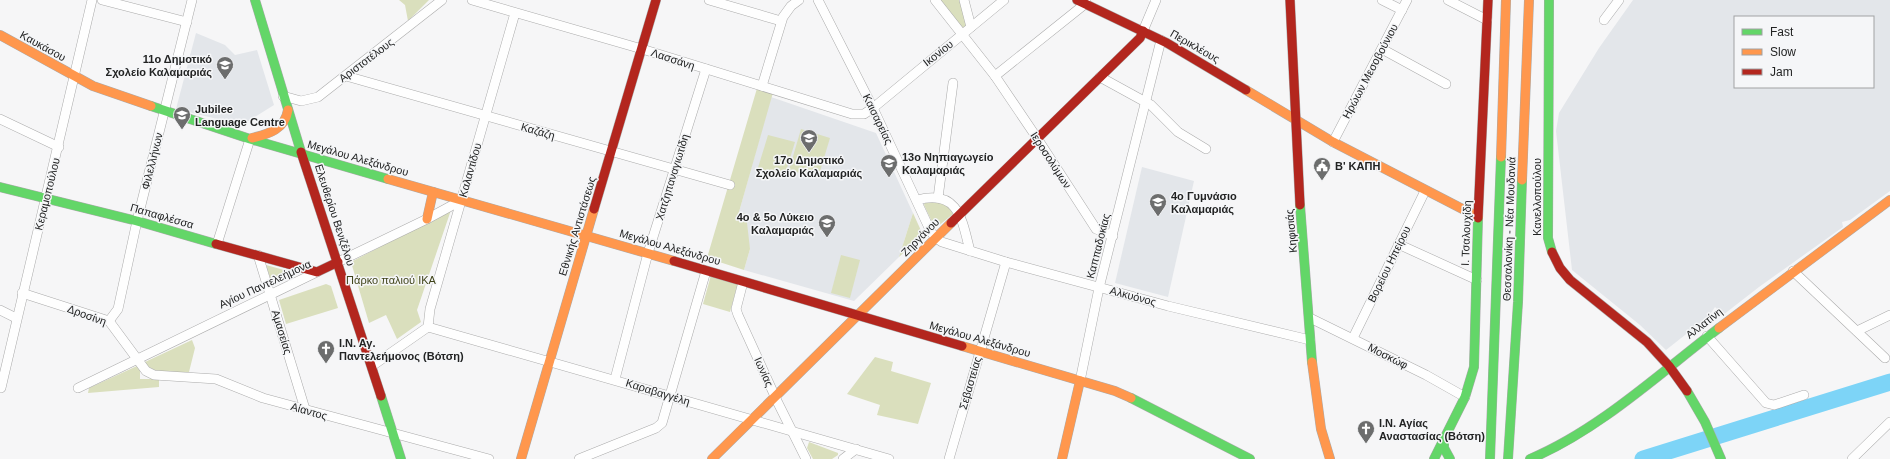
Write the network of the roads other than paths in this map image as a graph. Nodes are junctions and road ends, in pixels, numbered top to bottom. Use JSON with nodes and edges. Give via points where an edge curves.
{"nodes":[{"id":1,"x":92,"y":0,"type":"edge"},
{"id":2,"x":102,"y":0,"type":"edge"},
{"id":3,"x":192,"y":0,"type":"edge"},
{"id":4,"x":255,"y":0,"type":"edge"},
{"id":5,"x":442,"y":0,"type":"edge"},
{"id":6,"x":472,"y":0,"type":"edge"},
{"id":7,"x":656,"y":0,"type":"edge"},
{"id":8,"x":709,"y":0,"type":"edge"},
{"id":9,"x":799,"y":0,"type":"edge"},
{"id":10,"x":818,"y":0,"type":"edge"},
{"id":11,"x":935,"y":0,"type":"edge"},
{"id":12,"x":964,"y":0,"type":"edge"},
{"id":13,"x":1004,"y":0,"type":"edge"},
{"id":14,"x":1156,"y":0,"type":"edge"},
{"id":15,"x":1290,"y":0,"type":"edge"},
{"id":16,"x":1382,"y":0,"type":"edge"},
{"id":17,"x":1407,"y":0,"type":"edge"},
{"id":18,"x":1448,"y":0,"type":"edge"},
{"id":19,"x":1488,"y":0,"type":"edge"},
{"id":20,"x":1506,"y":0,"type":"edge"},
{"id":21,"x":1529,"y":0,"type":"edge"},
{"id":22,"x":1549,"y":0,"type":"edge"},
{"id":23,"x":1619,"y":0,"type":"edge"},
{"id":24,"x":1083,"y":1,"type":"edge"},
{"id":25,"x":1402,"y":10,"type":"junction"},
{"id":26,"x":515,"y":13,"type":"junction"},
{"id":27,"x":1487,"y":20,"type":"junction"},
{"id":28,"x":1604,"y":20,"type":"dead end"},
{"id":29,"x":781,"y":21,"type":"junction"},
{"id":30,"x":187,"y":22,"type":"junction"},
{"id":31,"x":971,"y":27,"type":"junction"},
{"id":32,"x":1143,"y":31,"type":"junction"},
{"id":33,"x":961,"y":35,"type":"junction"},
{"id":34,"x":0,"y":36,"type":"edge"},
{"id":35,"x":1161,"y":40,"type":"junction"},
{"id":36,"x":642,"y":49,"type":"junction"},
{"id":37,"x":1382,"y":49,"type":"junction"},
{"id":38,"x":706,"y":69,"type":"junction"},
{"id":39,"x":346,"y":76,"type":"junction"},
{"id":40,"x":995,"y":76,"type":"junction"},
{"id":41,"x":1100,"y":77,"type":"junction"},
{"id":42,"x":74,"y":78,"type":"junction"},
{"id":43,"x":953,"y":83,"type":"dead end"},
{"id":44,"x":1446,"y":84,"type":"dead end"},
{"id":45,"x":762,"y":86,"type":"junction"},
{"id":46,"x":284,"y":96,"type":"junction"},
{"id":47,"x":1147,"y":103,"type":"junction"},
{"id":48,"x":873,"y":108,"type":"junction"},
{"id":49,"x":165,"y":110,"type":"junction"},
{"id":50,"x":288,"y":110,"type":"junction"},
{"id":51,"x":485,"y":116,"type":"junction"},
{"id":52,"x":0,"y":119,"type":"edge"},
{"id":53,"x":1297,"y":121,"type":"junction"},
{"id":54,"x":1037,"y":138,"type":"junction"},
{"id":55,"x":250,"y":139,"type":"junction"},
{"id":56,"x":1333,"y":142,"type":"junction"},
{"id":57,"x":59,"y":147,"type":"junction"},
{"id":58,"x":1206,"y":149,"type":"dead end"},
{"id":59,"x":612,"y":152,"type":"junction"},
{"id":60,"x":302,"y":154,"type":"junction"},
{"id":61,"x":674,"y":169,"type":"junction"},
{"id":62,"x":730,"y":185,"type":"dead end"},
{"id":63,"x":0,"y":187,"type":"edge"},
{"id":64,"x":1425,"y":191,"type":"junction"},
{"id":65,"x":433,"y":192,"type":"junction"},
{"id":66,"x":46,"y":197,"type":"junction"},
{"id":67,"x":938,"y":198,"type":"junction"},
{"id":68,"x":462,"y":200,"type":"junction"},
{"id":69,"x":917,"y":200,"type":"junction"},
{"id":70,"x":1890,"y":200,"type":"edge"},
{"id":71,"x":960,"y":214,"type":"junction"},
{"id":72,"x":1478,"y":217,"type":"junction"},
{"id":73,"x":427,"y":219,"type":"junction"},
{"id":74,"x":137,"y":221,"type":"junction"},
{"id":75,"x":587,"y":236,"type":"junction"},
{"id":76,"x":1113,"y":236,"type":"junction"},
{"id":77,"x":936,"y":238,"type":"junction"},
{"id":78,"x":218,"y":244,"type":"junction"},
{"id":79,"x":1398,"y":244,"type":"junction"},
{"id":80,"x":970,"y":251,"type":"junction"},
{"id":81,"x":648,"y":253,"type":"junction"},
{"id":82,"x":258,"y":255,"type":"junction"},
{"id":83,"x":338,"y":262,"type":"junction"},
{"id":84,"x":1006,"y":262,"type":"junction"},
{"id":85,"x":706,"y":270,"type":"junction"},
{"id":86,"x":1792,"y":271,"type":"junction"},
{"id":87,"x":317,"y":272,"type":"junction"},
{"id":88,"x":1477,"y":280,"type":"junction"},
{"id":89,"x":743,"y":282,"type":"junction"},
{"id":90,"x":1099,"y":288,"type":"junction"},
{"id":91,"x":22,"y":293,"type":"junction"},
{"id":92,"x":270,"y":295,"type":"junction"},
{"id":93,"x":0,"y":310,"type":"edge"},
{"id":94,"x":1890,"y":315,"type":"edge"},
{"id":95,"x":859,"y":316,"type":"junction"},
{"id":96,"x":16,"y":318,"type":"junction"},
{"id":97,"x":1310,"y":318,"type":"junction"},
{"id":98,"x":109,"y":321,"type":"junction"},
{"id":99,"x":428,"y":327,"type":"junction"},
{"id":100,"x":1857,"y":331,"type":"junction"},
{"id":101,"x":1707,"y":336,"type":"junction"},
{"id":102,"x":1353,"y":338,"type":"junction"},
{"id":103,"x":1310,"y":340,"type":"junction"},
{"id":104,"x":979,"y":351,"type":"junction"},
{"id":105,"x":136,"y":358,"type":"junction"},
{"id":106,"x":1885,"y":358,"type":"dead end"},
{"id":107,"x":549,"y":361,"type":"junction"},
{"id":108,"x":372,"y":366,"type":"junction"},
{"id":109,"x":1669,"y":366,"type":"junction"},
{"id":110,"x":615,"y":379,"type":"junction"},
{"id":111,"x":1080,"y":380,"type":"junction"},
{"id":112,"x":1,"y":388,"type":"edge"},
{"id":113,"x":78,"y":388,"type":"dead end"},
{"id":114,"x":1804,"y":395,"type":"dead end"},
{"id":115,"x":670,"y":396,"type":"junction"},
{"id":116,"x":775,"y":396,"type":"junction"},
{"id":117,"x":1465,"y":397,"type":"junction"},
{"id":118,"x":305,"y":409,"type":"junction"},
{"id":119,"x":752,"y":420,"type":"junction"},
{"id":120,"x":1890,"y":422,"type":"edge"},
{"id":121,"x":793,"y":431,"type":"junction"},
{"id":122,"x":394,"y":435,"type":"junction"},
{"id":123,"x":1445,"y":437,"type":"junction"},
{"id":124,"x":856,"y":450,"type":"junction"},
{"id":125,"x":401,"y":459,"type":"edge"},
{"id":126,"x":489,"y":459,"type":"edge"},
{"id":127,"x":521,"y":459,"type":"edge"},
{"id":128,"x":579,"y":459,"type":"edge"},
{"id":129,"x":712,"y":459,"type":"edge"},
{"id":130,"x":806,"y":459,"type":"edge"},
{"id":131,"x":843,"y":459,"type":"edge"},
{"id":132,"x":889,"y":459,"type":"edge"},
{"id":133,"x":949,"y":459,"type":"edge"},
{"id":134,"x":1062,"y":459,"type":"edge"},
{"id":135,"x":1250,"y":459,"type":"edge"},
{"id":136,"x":1330,"y":459,"type":"edge"},
{"id":137,"x":1434,"y":459,"type":"edge"},
{"id":138,"x":1450,"y":459,"type":"edge"},
{"id":139,"x":1490,"y":459,"type":"edge"},
{"id":140,"x":1508,"y":459,"type":"edge"},
{"id":141,"x":1530,"y":459,"type":"edge"},
{"id":142,"x":1721,"y":459,"type":"edge"},
{"id":143,"x":1852,"y":459,"type":"edge"}],
"edges":[{"from":1,"to":42,"type":"street","name":"Κεραμοπούλου"},
{"from":2,"to":30,"type":"street"},
{"from":3,"to":30,"type":"street","name":"Φιλελλήνων"},
{"from":4,"to":46,"type":"main road","name":"Ελευθερίου Βενιζέλου"},
{"from":5,"to":39,"type":"street","name":"Αριστοτέλους"},
{"from":6,"to":26,"type":"street","name":"Λασσάνη"},
{"from":7,"to":36,"type":"main road","name":"Εθνικής Αντιστάσεως"},
{"from":8,"to":29,"type":"street"},
{"from":9,"to":29,"type":"street"},
{"from":10,"to":48,"type":"street","name":"Καισαρείας"},
{"from":11,"to":33,"type":"street"},
{"from":12,"to":31,"type":"street"},
{"from":13,"to":31,"type":"street","name":"Ικονίου"},
{"from":14,"to":32,"type":"street"},
{"from":15,"to":53,"type":"main road","name":"Κηφισιάς"},
{"from":16,"to":25,"type":"street"},
{"from":17,"to":25,"type":"street","name":"Ηρώων Μεσοβούνιου"},
{"from":18,"to":27,"type":"street"},
{"from":19,"to":27,"type":"main road","name":"Ι. Τσαλουχίδη"},
{"from":20,"to":139,"type":"main road","name":"Θεσσαλονίκη - Νέα Μουδανιά"},
{"from":21,"to":140,"type":"main road","name":"Θεσσαλονίκη - Νέα Μουδανιά","via":[[1518,302]]},
{"from":22,"to":109,"type":"main road","name":"Κανελλοπούλου","via":[[1550,250],[1568,279],[1632,329]]},
{"from":23,"to":28,"type":"street"},
{"from":24,"to":32,"type":"main road","name":"Περικλέους"},
{"from":24,"to":40,"type":"street"},
{"from":25,"to":37,"type":"street","name":"Ηρώων Μεσοβούνιου"},
{"from":26,"to":36,"type":"street","name":"Λασσάνη"},
{"from":26,"to":51,"type":"street","name":"Καλαντίδου"},
{"from":27,"to":72,"type":"main road","name":"Ι. Τσαλουχίδη"},
{"from":29,"to":45,"type":"street"},
{"from":30,"to":49,"type":"street","name":"Φιλελλήνων"},
{"from":31,"to":33,"type":"street","name":"Ικονίου"},
{"from":32,"to":35,"type":"main road","name":"Περικλέους"},
{"from":32,"to":41,"type":"main road","name":"Ζηργάνου","via":[[1140,38]]},
{"from":33,"to":40,"type":"street","name":"Ιεροσολύμων"},
{"from":33,"to":48,"type":"street","name":"Ικονίου"},
{"from":34,"to":42,"type":"main road","name":"Καυκάσου"},
{"from":35,"to":47,"type":"street","name":"Καππαδοκίας"},
{"from":35,"to":53,"type":"main road","name":"Περικλέους"},
{"from":36,"to":38,"type":"street","name":"Λασσάνη"},
{"from":36,"to":59,"type":"main road","name":"Εθνικής Αντιστάσεως"},
{"from":37,"to":44,"type":"street"},
{"from":37,"to":56,"type":"street","name":"Ηρώων Μεσοβούνιου"},
{"from":38,"to":45,"type":"street","name":"Λασσάνη"},
{"from":38,"to":61,"type":"street","name":"Χατζηπαναγιωτίδη"},
{"from":39,"to":46,"type":"street","name":"Αριστοτέλους","via":[[311,100],[301,101]]},
{"from":39,"to":51,"type":"street","name":"Καζάζη"},
{"from":40,"to":54,"type":"street","name":"Ιεροσολύμων"},
{"from":41,"to":47,"type":"street"},
{"from":41,"to":54,"type":"main road","name":"Ζηργάνου"},
{"from":42,"to":49,"type":"main road","name":"Μεγάλου Αλεξάνδρου"},
{"from":42,"to":57,"type":"street","name":"Κεραμοπούλου"},
{"from":43,"to":67,"type":"street"},
{"from":45,"to":48,"type":"street","name":"Λασσάνη","via":[[852,114],[864,114]]},
{"from":46,"to":50,"type":"main road","name":"Ελευθερίου Βενιζέλου"},
{"from":47,"to":58,"type":"street","via":[[1178,132]]},
{"from":47,"to":76,"type":"street","name":"Καππαδοκίας"},
{"from":48,"to":69,"type":"street","name":"Καισαρείας"},
{"from":49,"to":55,"type":"main road","name":"Μεγάλου Αλεξάνδρου"},
{"from":49,"to":74,"type":"street","name":"Φιλελλήνων"},
{"from":50,"to":55,"type":"main road","via":[[288,118],[276,131]]},
{"from":50,"to":60,"type":"main road","name":"Ελευθερίου Βενιζέλου"},
{"from":51,"to":59,"type":"street","name":"Καζάζη"},
{"from":51,"to":68,"type":"street","name":"Καλαντίδου"},
{"from":52,"to":57,"type":"street"},
{"from":53,"to":56,"type":"main road","name":"Περικλέους"},
{"from":53,"to":97,"type":"main road","name":"Κηφισιάς","via":[[1300,201]]},
{"from":54,"to":71,"type":"main road","name":"Ζηργάνου"},
{"from":54,"to":76,"type":"street","name":"Ιεροσολύμων","via":[[1096,229]]},
{"from":55,"to":60,"type":"main road","name":"Μεγάλου Αλεξάνδρου"},
{"from":55,"to":78,"type":"street"},
{"from":56,"to":64,"type":"main road","name":"Περικλέους"},
{"from":57,"to":66,"type":"street","name":"Κεραμοπούλου"},
{"from":59,"to":61,"type":"street","name":"Καζάζη"},
{"from":59,"to":75,"type":"main road","name":"Εθνικής Αντιστάσεως"},
{"from":60,"to":65,"type":"main road","name":"Μεγάλου Αλεξάνδρου"},
{"from":60,"to":83,"type":"main road","name":"Ελευθερίου Βενιζέλου"},
{"from":61,"to":62,"type":"street","name":"Καζάζη"},
{"from":61,"to":81,"type":"street","name":"Χατζηπαναγιωτίδη"},
{"from":63,"to":66,"type":"main road","name":"Παπαφλέσσα"},
{"from":64,"to":72,"type":"main road","name":"Περικλέους"},
{"from":64,"to":79,"type":"street","name":"Βορείου Ηπείρου"},
{"from":65,"to":68,"type":"main road","name":"Μεγάλου Αλεξάνδρου"},
{"from":65,"to":73,"type":"main road"},
{"from":66,"to":74,"type":"main road","name":"Παπαφλέσσα"},
{"from":66,"to":91,"type":"street","name":"Κεραμοπούλου"},
{"from":67,"to":69,"type":"street"},
{"from":67,"to":71,"type":"street","via":[[952,205]]},
{"from":68,"to":73,"type":"street","name":"Αγίου Παντελεήμονα"},
{"from":68,"to":75,"type":"main road","name":"Μεγάλου Αλεξάνδρου"},
{"from":68,"to":99,"type":"street","name":"Καλαντίδου","via":[[430,308]]},
{"from":69,"to":77,"type":"street","name":"Καισαρείας"},
{"from":70,"to":86,"type":"main road","name":"Αλλατίνη"},
{"from":71,"to":77,"type":"main road","name":"Ζηργάνου"},
{"from":71,"to":80,"type":"street"},
{"from":72,"to":88,"type":"main road","name":"Ι. Τσαλουχίδη"},
{"from":73,"to":83,"type":"street","name":"Αγίου Παντελεήμονα"},
{"from":74,"to":78,"type":"main road","name":"Παπαφλέσσα"},
{"from":74,"to":98,"type":"street","name":"Φιλελλήνων","via":[[118,309]]},
{"from":75,"to":81,"type":"main road","name":"Μεγάλου Αλεξάνδρου"},
{"from":75,"to":107,"type":"main road","name":"Εθνικής Αντιστάσεως"},
{"from":76,"to":90,"type":"street","name":"Καππαδοκίας"},
{"from":77,"to":80,"type":"street","name":"Αλκυόνος"},
{"from":77,"to":95,"type":"main road","name":"Ζηργάνου"},
{"from":78,"to":82,"type":"main road","name":"Παπαφλέσσα"},
{"from":79,"to":88,"type":"street"},
{"from":79,"to":102,"type":"street","name":"Βορείου Ηπείρου"},
{"from":80,"to":84,"type":"street","name":"Αλκυόνος"},
{"from":81,"to":85,"type":"main road","name":"Μεγάλου Αλεξάνδρου"},
{"from":81,"to":110,"type":"street","name":"Χατζηπαναγιωτίδη"},
{"from":82,"to":87,"type":"main road","name":"Παπαφλέσσα"},
{"from":82,"to":92,"type":"street","name":"Αμασείας"},
{"from":83,"to":87,"type":"main road","name":"Αγίου Παντελεήμονα"},
{"from":83,"to":108,"type":"main road","name":"Ελευθερίου Βενιζέλου"},
{"from":84,"to":90,"type":"street","name":"Αλκυόνος"},
{"from":84,"to":104,"type":"street","name":"Σεβαστείας"},
{"from":85,"to":89,"type":"main road","name":"Μεγάλου Αλεξάνδρου"},
{"from":85,"to":115,"type":"street"},
{"from":86,"to":100,"type":"street"},
{"from":86,"to":101,"type":"main road","name":"Αλλατίνη"},
{"from":87,"to":92,"type":"street","name":"Αγίου Παντελεήμονα"},
{"from":88,"to":117,"type":"main road","name":"Ι. Τσαλουχίδη","via":[[1474,367]]},
{"from":89,"to":95,"type":"main road","name":"Μεγάλου Αλεξάνδρου"},
{"from":89,"to":116,"type":"street","name":"Ιωνίας","via":[[736,308]]},
{"from":90,"to":103,"type":"street","name":"Αλκυόνος"},
{"from":90,"to":111,"type":"street","name":"Καππαδοκίας"},
{"from":91,"to":96,"type":"street","name":"Κεραμοπούλου"},
{"from":91,"to":98,"type":"street","name":"Δροσίνη"},
{"from":92,"to":105,"type":"street","name":"Αγίου Παντελεήμονα"},
{"from":92,"to":118,"type":"street","name":"Αμασείας"},
{"from":93,"to":96,"type":"street"},
{"from":94,"to":100,"type":"street"},
{"from":95,"to":104,"type":"main road","name":"Μεγάλου Αλεξάνδρου"},
{"from":95,"to":116,"type":"main road","name":"Ζηργάνου"},
{"from":96,"to":112,"type":"street","name":"Κεραμοπούλου"},
{"from":97,"to":102,"type":"street","name":"Μοσκώφ"},
{"from":97,"to":103,"type":"main road","name":"Κηφισιάς"},
{"from":98,"to":105,"type":"street","name":"Δροσίνη"},
{"from":99,"to":107,"type":"street","name":"Καραβαγγέλη"},
{"from":99,"to":108,"type":"street"},
{"from":100,"to":106,"type":"street"},
{"from":101,"to":109,"type":"main road","name":"Αλλατίνη"},
{"from":101,"to":114,"type":"street","via":[[1766,403],[1774,405]]},
{"from":102,"to":117,"type":"street","name":"Μοσκώφ"},
{"from":103,"to":136,"type":"main road","name":"Κηφισιάς","via":[[1317,404]]},
{"from":104,"to":111,"type":"main road","name":"Μεγάλου Αλεξάνδρου"},
{"from":104,"to":133,"type":"street","name":"Σεβαστείας"},
{"from":105,"to":113,"type":"street","name":"Αγίου Παντελεήμονα"},
{"from":105,"to":118,"type":"street","name":"Αίαντος","via":[[146,371],[154,375],[216,379],[257,396]]},
{"from":107,"to":110,"type":"street","name":"Καραβαγγέλη"},
{"from":107,"to":127,"type":"main road","name":"Εθνικής Αντιστάσεως"},
{"from":108,"to":122,"type":"main road","name":"Ελευθερίου Βενιζέλου"},
{"from":109,"to":141,"type":"main road","name":"Αλλατίνη","via":[[1577,436],[1545,454]]},
{"from":109,"to":142,"type":"main road","name":"Κανελλοπούλου","via":[[1692,397],[1708,425]]},
{"from":110,"to":115,"type":"street","name":"Καραβαγγέλη"},
{"from":111,"to":134,"type":"main road","name":"Καππαδοκίας"},
{"from":111,"to":135,"type":"main road","name":"Μεγάλου Αλεξάνδρου","via":[[1142,403]]},
{"from":115,"to":119,"type":"street","name":"Καραβαγγέλη"},
{"from":115,"to":128,"type":"street","via":[[662,423],[658,426]]},
{"from":116,"to":119,"type":"main road","name":"Ζηργάνου"},
{"from":116,"to":121,"type":"street","name":"Ιωνίας"},
{"from":117,"to":123,"type":"main road","name":"Ι. Τσαλουχίδη"},
{"from":118,"to":122,"type":"street","name":"Αίαντος"},
{"from":119,"to":121,"type":"street","name":"Καραβαγγέλη"},
{"from":119,"to":129,"type":"main road","name":"Ζηργάνου"},
{"from":120,"to":143,"type":"street"},
{"from":121,"to":124,"type":"street","name":"Καραβαγγέλη"},
{"from":121,"to":130,"type":"street","name":"Ιωνίας"},
{"from":122,"to":125,"type":"main road","name":"Ελευθερίου Βενιζέλου"},
{"from":122,"to":126,"type":"street","name":"Αίαντος"},
{"from":123,"to":137,"type":"main road","name":"Ι. Τσαλουχίδη"},
{"from":123,"to":138,"type":"main road","via":[[1444,448]]},
{"from":124,"to":131,"type":"street"},
{"from":124,"to":132,"type":"street","name":"Καραβαγγέλη"}]}
